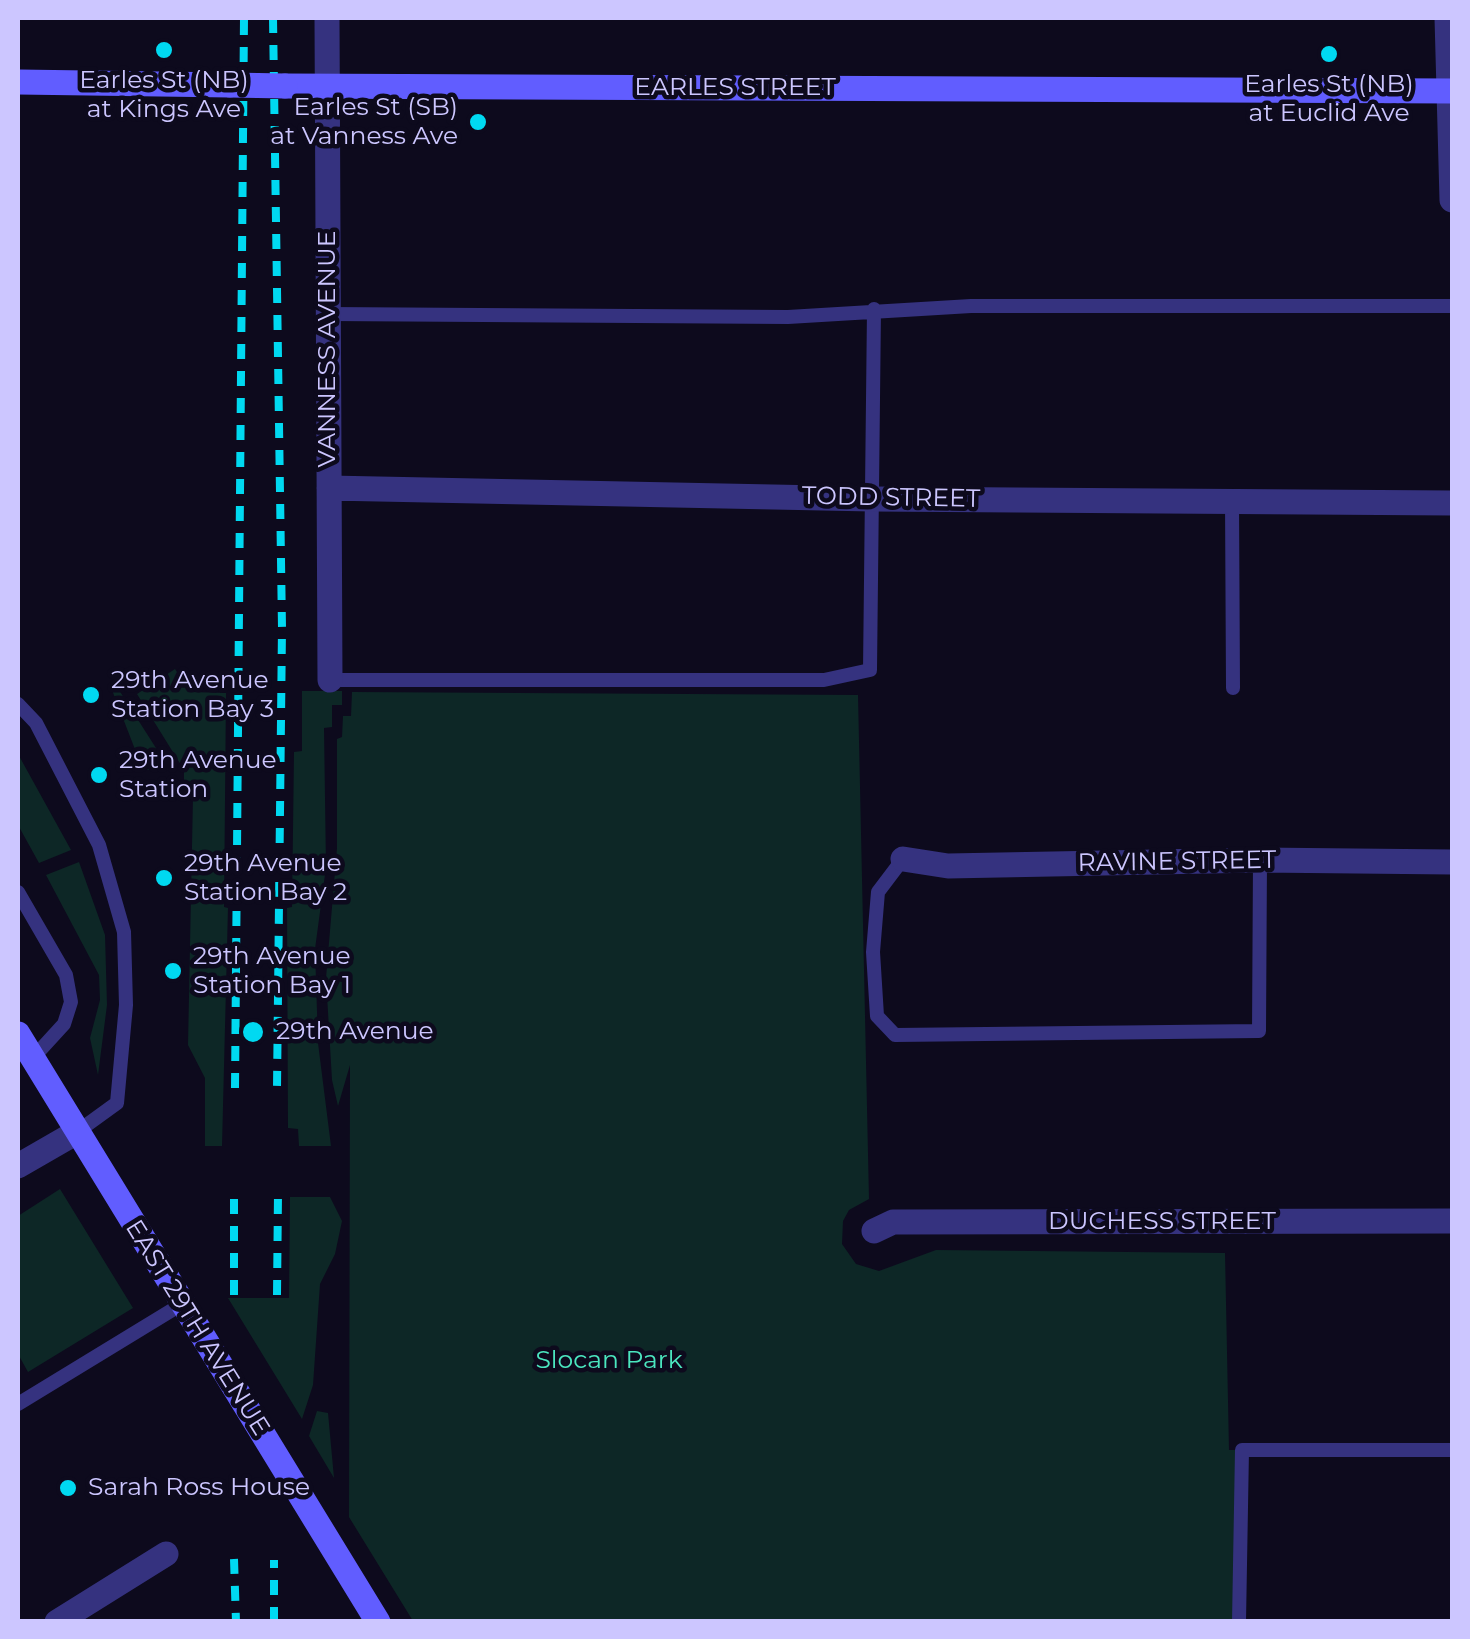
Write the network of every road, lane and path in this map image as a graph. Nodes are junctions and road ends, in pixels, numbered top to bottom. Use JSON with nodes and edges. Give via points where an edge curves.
{"nodes":[{"id":1,"x":327,"y":18,"type":"edge"},
{"id":2,"x":1447,"y":18,"type":"edge"},
{"id":3,"x":18,"y":82,"type":"edge"},
{"id":4,"x":327,"y":86,"type":"junction"},
{"id":5,"x":1450,"y":91,"type":"edge"},
{"id":6,"x":1452,"y":200,"type":"edge"},
{"id":7,"x":1452,"y":306,"type":"edge"},
{"id":8,"x":874,"y":309,"type":"junction"},
{"id":9,"x":328,"y":314,"type":"junction"},
{"id":10,"x":328,"y":488,"type":"junction"},
{"id":11,"x":872,"y":499,"type":"junction"},
{"id":12,"x":1232,"y":500,"type":"junction"},
{"id":13,"x":1452,"y":502,"type":"edge"},
{"id":14,"x":330,"y":680,"type":"joint"},
{"id":15,"x":1233,"y":688,"type":"dead end"},
{"id":16,"x":18,"y":704,"type":"edge"},
{"id":17,"x":903,"y":859,"type":"joint"},
{"id":18,"x":1260,"y":860,"type":"junction"},
{"id":19,"x":1452,"y":862,"type":"edge"},
{"id":20,"x":18,"y":892,"type":"edge"},
{"id":21,"x":18,"y":1034,"type":"edge"},
{"id":22,"x":32,"y":1059,"type":"junction"},
{"id":23,"x":76,"y":1132,"type":"junction"},
{"id":24,"x":18,"y":1166,"type":"edge"},
{"id":25,"x":1452,"y":1221,"type":"edge"},
{"id":26,"x":874,"y":1231,"type":"dead end"},
{"id":27,"x":182,"y":1304,"type":"junction"},
{"id":28,"x":18,"y":1404,"type":"edge"},
{"id":29,"x":1452,"y":1450,"type":"edge"},
{"id":30,"x":166,"y":1554,"type":"dead end"},
{"id":31,"x":57,"y":1622,"type":"edge"},
{"id":32,"x":378,"y":1622,"type":"edge"},
{"id":33,"x":1239,"y":1622,"type":"edge"}],
"edges":[{"from":1,"to":4,"type":"street","name":"VANNESS AVENUE"},
{"from":2,"to":5,"type":"street"},
{"from":3,"to":4,"type":"street","name":"EARLES STREET","bridge":true},
{"from":4,"to":5,"type":"street","name":"EARLES STREET"},
{"from":4,"to":9,"type":"street","name":"VANNESS AVENUE"},
{"from":5,"to":6,"type":"street"},
{"from":7,"to":8,"type":"lane"},
{"from":8,"to":9,"type":"lane","via":[[788,317]]},
{"from":8,"to":11,"type":"lane"},
{"from":9,"to":10,"type":"street","name":"VANNESS AVENUE"},
{"from":10,"to":11,"type":"street","name":"TODD STREET"},
{"from":10,"to":14,"type":"street","name":"VANNESS AVENUE"},
{"from":11,"to":12,"type":"street","name":"TODD STREET"},
{"from":11,"to":14,"type":"lane","via":[[870,670],[824,680]]},
{"from":12,"to":13,"type":"street","name":"TODD STREET"},
{"from":12,"to":15,"type":"lane"},
{"from":16,"to":23,"type":"lane","via":[[36,724],[99,845],[124,932],[117,1103]]},
{"from":17,"to":18,"type":"street","name":"RAVINE STREET","via":[[948,866]]},
{"from":17,"to":18,"type":"lane","via":[[878,892],[873,952],[877,1016],[895,1035],[1259,1031]]},
{"from":18,"to":19,"type":"street","name":"RAVINE STREET"},
{"from":20,"to":22,"type":"lane","via":[[66,975],[71,1002],[64,1024]]},
{"from":21,"to":22,"type":"street","name":"EAST 29TH AVENUE"},
{"from":22,"to":23,"type":"street","name":"EAST 29TH AVENUE"},
{"from":23,"to":24,"type":"street"},
{"from":23,"to":27,"type":"street","name":"EAST 29TH AVENUE"},
{"from":25,"to":26,"type":"street","name":"DUCHESS STREET","via":[[893,1222]]},
{"from":27,"to":28,"type":"lane"},
{"from":27,"to":32,"type":"street","name":"EAST 29TH AVENUE"},
{"from":29,"to":33,"type":"lane","via":[[1242,1450]]},
{"from":30,"to":31,"type":"street"}]}
